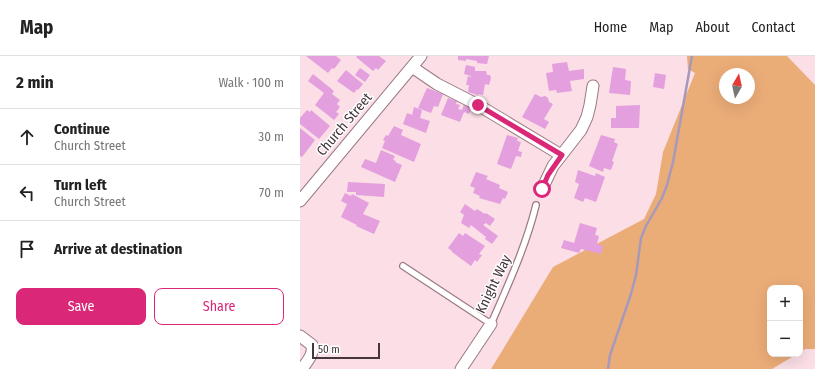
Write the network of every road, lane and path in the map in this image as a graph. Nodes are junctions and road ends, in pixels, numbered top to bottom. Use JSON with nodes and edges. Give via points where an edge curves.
{"nodes":[{"id":1,"x":421,"y":56,"type":"edge"},
{"id":2,"x":412,"y":67,"type":"junction"},
{"id":3,"x":592,"y":86,"type":"dead end"},
{"id":4,"x":562,"y":155,"type":"junction"},
{"id":5,"x":542,"y":189,"type":"dead end"},
{"id":6,"x":300,"y":201,"type":"edge"},
{"id":7,"x":536,"y":205,"type":"dead end"},
{"id":8,"x":403,"y":266,"type":"dead end"},
{"id":9,"x":491,"y":324,"type":"junction"},
{"id":10,"x":300,"y":336,"type":"edge"},
{"id":11,"x":302,"y":369,"type":"edge"},
{"id":12,"x":461,"y":369,"type":"edge"}],
"edges":[{"from":1,"to":2,"type":"street","name":"Church Street"},
{"from":2,"to":4,"type":"street","via":[[437,84]]},
{"from":2,"to":6,"type":"street","name":"Church Street"},
{"from":3,"to":4,"type":"street","via":[[587,118]]},
{"from":4,"to":5,"type":"street","via":[[550,170]]},
{"from":7,"to":9,"type":"lane","name":"Knight Way","via":[[522,251]]},
{"from":8,"to":9,"type":"lane","name":"Knight Way"},
{"from":9,"to":12,"type":"street"},
{"from":10,"to":11,"type":"street","via":[[312,345],[313,350]]}]}
